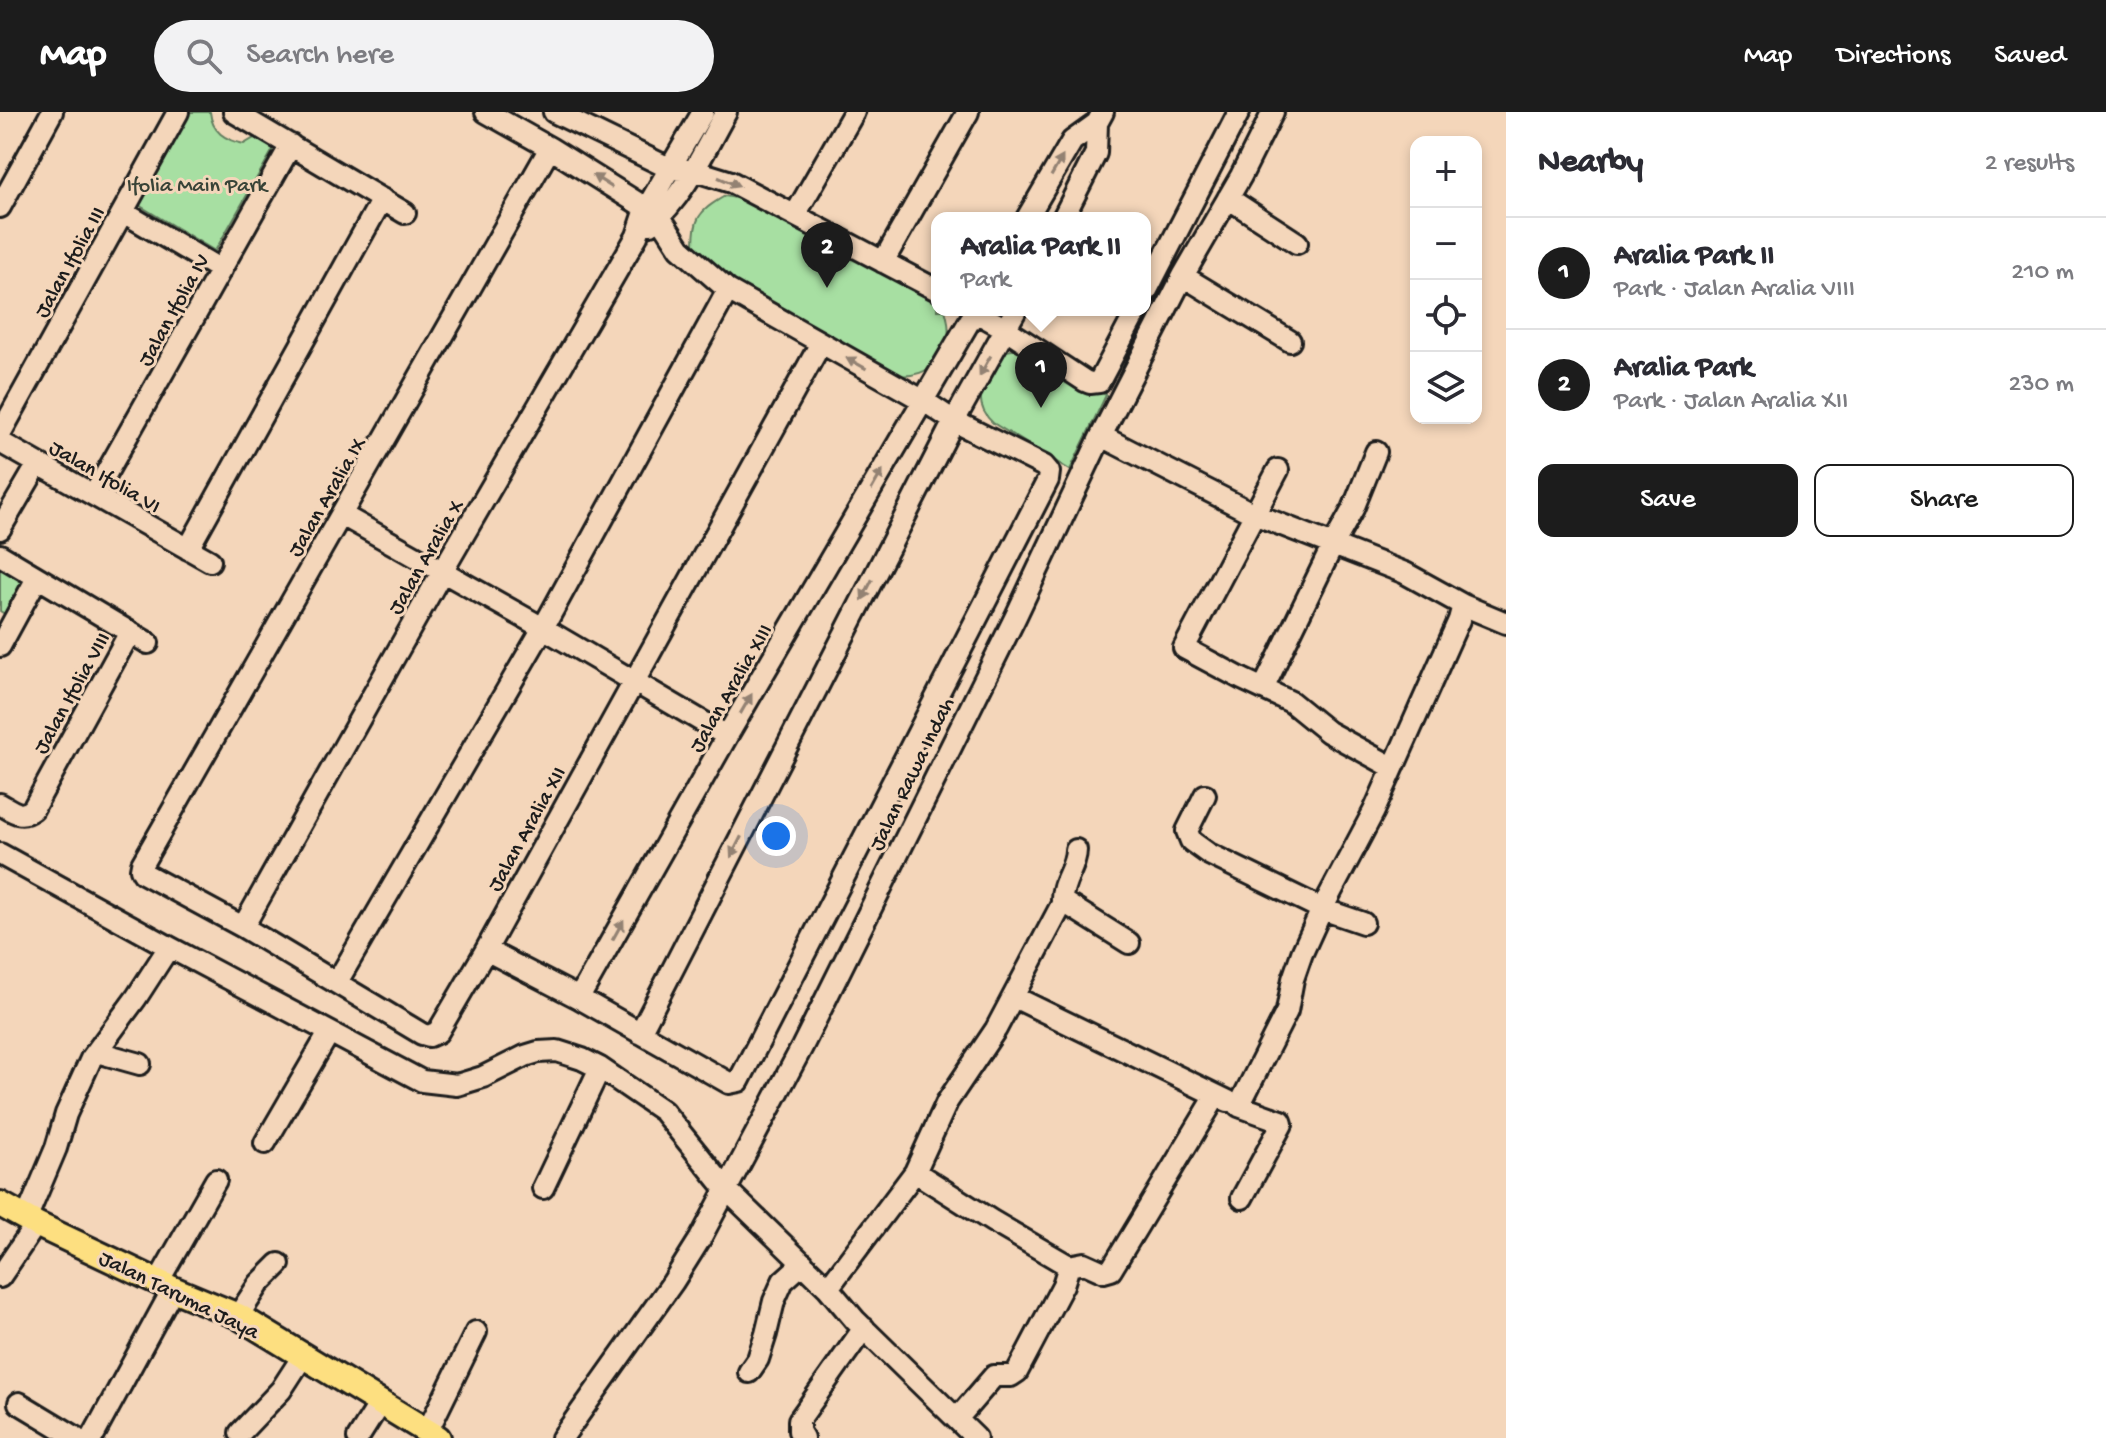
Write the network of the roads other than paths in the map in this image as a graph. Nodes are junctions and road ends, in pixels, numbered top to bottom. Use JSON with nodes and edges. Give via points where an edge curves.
{"nodes":[{"id":1,"x":52,"y":112,"type":"edge"},
{"id":2,"x":178,"y":112,"type":"edge"},
{"id":3,"x":234,"y":112,"type":"edge"},
{"id":4,"x":486,"y":112,"type":"edge"},
{"id":5,"x":703,"y":112,"type":"edge"},
{"id":6,"x":726,"y":112,"type":"edge"},
{"id":7,"x":854,"y":112,"type":"edge"},
{"id":8,"x":968,"y":112,"type":"edge"},
{"id":9,"x":1239,"y":112,"type":"edge"},
{"id":10,"x":1273,"y":112,"type":"edge"},
{"id":11,"x":564,"y":114,"type":"edge"},
{"id":12,"x":259,"y":118,"type":"edge"},
{"id":13,"x":1100,"y":118,"type":"edge"},
{"id":14,"x":291,"y":145,"type":"junction"},
{"id":15,"x":550,"y":148,"type":"junction"},
{"id":16,"x":671,"y":169,"type":"junction"},
{"id":17,"x":693,"y":170,"type":"junction"},
{"id":18,"x":1228,"y":198,"type":"junction"},
{"id":19,"x":382,"y":199,"type":"junction"},
{"id":20,"x":0,"y":207,"type":"edge"},
{"id":21,"x":123,"y":212,"type":"junction"},
{"id":22,"x":1031,"y":212,"type":"edge"},
{"id":23,"x":1066,"y":212,"type":"edge"},
{"id":24,"x":405,"y":213,"type":"dead end"},
{"id":25,"x":653,"y":213,"type":"junction"},
{"id":26,"x":795,"y":215,"type":"junction"},
{"id":27,"x":1297,"y":243,"type":"dead end"},
{"id":28,"x":883,"y":262,"type":"junction"},
{"id":29,"x":221,"y":270,"type":"junction"},
{"id":30,"x":1183,"y":276,"type":"junction"},
{"id":31,"x":1151,"y":282,"type":"edge"},
{"id":32,"x":931,"y":287,"type":"edge"},
{"id":33,"x":728,"y":290,"type":"junction"},
{"id":34,"x":971,"y":316,"type":"edge"},
{"id":35,"x":983,"y":316,"type":"edge"},
{"id":36,"x":1013,"y":316,"type":"edge"},
{"id":37,"x":1134,"y":316,"type":"edge"},
{"id":38,"x":1006,"y":329,"type":"junction"},
{"id":39,"x":1290,"y":341,"type":"dead end"},
{"id":40,"x":821,"y":343,"type":"junction"},
{"id":41,"x":924,"y":401,"type":"junction"},
{"id":42,"x":954,"y":421,"type":"junction"},
{"id":43,"x":0,"y":434,"type":"edge"},
{"id":44,"x":1101,"y":436,"type":"junction"},
{"id":45,"x":0,"y":442,"type":"edge"},
{"id":46,"x":1376,"y":452,"type":"dead end"},
{"id":47,"x":38,"y":464,"type":"junction"},
{"id":48,"x":1278,"y":470,"type":"dead end"},
{"id":49,"x":94,"y":495,"type":"junction"},
{"id":50,"x":1254,"y":514,"type":"junction"},
{"id":51,"x":342,"y":515,"type":"junction"},
{"id":52,"x":0,"y":529,"type":"edge"},
{"id":53,"x":1333,"y":545,"type":"junction"},
{"id":54,"x":188,"y":549,"type":"junction"},
{"id":55,"x":0,"y":555,"type":"edge"},
{"id":56,"x":210,"y":561,"type":"dead end"},
{"id":57,"x":442,"y":572,"type":"junction"},
{"id":58,"x":37,"y":578,"type":"junction"},
{"id":59,"x":1463,"y":605,"type":"junction"},
{"id":60,"x":1506,"y":623,"type":"edge"},
{"id":61,"x":543,"y":628,"type":"junction"},
{"id":62,"x":0,"y":646,"type":"edge"},
{"id":63,"x":633,"y":682,"type":"junction"},
{"id":64,"x":1263,"y":689,"type":"junction"},
{"id":65,"x":727,"y":736,"type":"junction"},
{"id":66,"x":1392,"y":767,"type":"junction"},
{"id":67,"x":1205,"y":795,"type":"dead end"},
{"id":68,"x":0,"y":804,"type":"edge"},
{"id":69,"x":1076,"y":850,"type":"dead end"},
{"id":70,"x":0,"y":854,"type":"edge"},
{"id":71,"x":141,"y":866,"type":"joint"},
{"id":72,"x":1063,"y":902,"type":"junction"},
{"id":73,"x":1322,"y":909,"type":"junction"},
{"id":74,"x":1363,"y":923,"type":"dead end"},
{"id":75,"x":243,"y":927,"type":"junction"},
{"id":76,"x":1129,"y":943,"type":"dead end"},
{"id":77,"x":169,"y":947,"type":"junction"},
{"id":78,"x":486,"y":950,"type":"junction"},
{"id":79,"x":337,"y":982,"type":"junction"},
{"id":80,"x":1014,"y":997,"type":"junction"},
{"id":81,"x":579,"y":998,"type":"junction"},
{"id":82,"x":329,"y":1033,"type":"junction"},
{"id":83,"x":640,"y":1033,"type":"junction"},
{"id":84,"x":97,"y":1052,"type":"junction"},
{"id":85,"x":140,"y":1064,"type":"dead end"},
{"id":86,"x":600,"y":1068,"type":"junction"},
{"id":87,"x":1216,"y":1096,"type":"junction"},
{"id":88,"x":1239,"y":1106,"type":"junction"},
{"id":89,"x":265,"y":1143,"type":"dead end"},
{"id":90,"x":915,"y":1172,"type":"junction"},
{"id":91,"x":216,"y":1180,"type":"dead end"},
{"id":92,"x":543,"y":1188,"type":"dead end"},
{"id":93,"x":726,"y":1189,"type":"junction"},
{"id":94,"x":1242,"y":1198,"type":"dead end"},
{"id":95,"x":0,"y":1204,"type":"edge"},
{"id":96,"x":31,"y":1221,"type":"junction"},
{"id":97,"x":803,"y":1263,"type":"junction"},
{"id":98,"x":279,"y":1264,"type":"dead end"},
{"id":99,"x":1069,"y":1266,"type":"junction"},
{"id":100,"x":0,"y":1277,"type":"edge"},
{"id":101,"x":166,"y":1285,"type":"junction"},
{"id":102,"x":828,"y":1288,"type":"junction"},
{"id":103,"x":238,"y":1316,"type":"junction"},
{"id":104,"x":864,"y":1328,"type":"junction"},
{"id":105,"x":476,"y":1332,"type":"dead end"},
{"id":106,"x":303,"y":1356,"type":"junction"},
{"id":107,"x":749,"y":1372,"type":"dead end"},
{"id":108,"x":19,"y":1403,"type":"dead end"},
{"id":109,"x":380,"y":1403,"type":"junction"},
{"id":110,"x":957,"y":1419,"type":"junction"},
{"id":111,"x":240,"y":1433,"type":"dead end"},
{"id":112,"x":433,"y":1435,"type":"edge"},
{"id":113,"x":92,"y":1437,"type":"edge"},
{"id":114,"x":358,"y":1438,"type":"edge"},
{"id":115,"x":562,"y":1438,"type":"edge"},
{"id":116,"x":803,"y":1438,"type":"edge"},
{"id":117,"x":976,"y":1438,"type":"edge"}],
"edges":[{"from":1,"to":20,"type":"street"},
{"from":2,"to":21,"type":"street","name":"Jalan Ifolia III"},
{"from":3,"to":12,"type":"street"},
{"from":4,"to":15,"type":"street"},
{"from":5,"to":16,"type":"street"},
{"from":6,"to":17,"type":"street"},
{"from":7,"to":26,"type":"street"},
{"from":8,"to":28,"type":"street"},
{"from":9,"to":31,"type":"street"},
{"from":10,"to":18,"type":"street","name":"Jalan Rawa Indah"},
{"from":11,"to":16,"type":"street"},
{"from":12,"to":14,"type":"street"},
{"from":22,"to":13,"type":"street","one_way":true,"via":[[1072,141]]},
{"from":13,"to":23,"type":"street","via":[[1096,153]]},
{"from":14,"to":19,"type":"street"},
{"from":14,"to":29,"type":"street","name":"Jalan Ifolia IV"},
{"from":25,"to":15,"type":"street","one_way":true},
{"from":15,"to":51,"type":"street","name":"Jalan Aralia IX"},
{"from":16,"to":17,"type":"street"},
{"from":16,"to":25,"type":"street"},
{"from":17,"to":25,"type":"street","via":[[668,209]]},
{"from":17,"to":26,"type":"street","one_way":true,"via":[[731,182]]},
{"from":18,"to":27,"type":"street"},
{"from":18,"to":30,"type":"street","name":"Jalan Rawa Indah"},
{"from":19,"to":24,"type":"street"},
{"from":19,"to":54,"type":"street"},
{"from":21,"to":29,"type":"street"},
{"from":21,"to":43,"type":"street","name":"Jalan Ifolia III"},
{"from":25,"to":33,"type":"street","via":[[680,248]]},
{"from":25,"to":57,"type":"street","name":"Jalan Aralia X"},
{"from":26,"to":28,"type":"street"},
{"from":28,"to":32,"type":"street"},
{"from":29,"to":49,"type":"street","name":"Jalan Ifolia IV"},
{"from":30,"to":39,"type":"street"},
{"from":30,"to":44,"type":"street","name":"Jalan Rawa Indah"},
{"from":33,"to":40,"type":"street"},
{"from":33,"to":61,"type":"street"},
{"from":34,"to":41,"type":"street","name":"Jalan Aralia XIII"},
{"from":35,"to":38,"type":"street"},
{"from":36,"to":38,"type":"street"},
{"from":37,"to":38,"type":"street","via":[[1095,383]]},
{"from":38,"to":42,"type":"street","one_way":true},
{"from":41,"to":40,"type":"street","one_way":true},
{"from":40,"to":63,"type":"street","name":"Jalan Aralia XII"},
{"from":41,"to":42,"type":"street"},
{"from":65,"to":41,"type":"street","name":"Jalan Aralia XIII","one_way":true},
{"from":42,"to":83,"type":"street","one_way":true},
{"from":42,"to":83,"type":"street","via":[[1044,466],[1048,480],[771,1021],[741,1078],[733,1083]]},
{"from":44,"to":50,"type":"street"},
{"from":44,"to":93,"type":"street","name":"Jalan Rawa Indah","via":[[802,1047]]},
{"from":45,"to":47,"type":"street","name":"Jalan Ifolia VI"},
{"from":46,"to":53,"type":"street"},
{"from":47,"to":49,"type":"street","name":"Jalan Ifolia VI"},
{"from":47,"to":52,"type":"street"},
{"from":48,"to":50,"type":"street"},
{"from":49,"to":54,"type":"street","name":"Jalan Ifolia VI"},
{"from":50,"to":53,"type":"street"},
{"from":50,"to":64,"type":"street","via":[[1184,648]]},
{"from":51,"to":57,"type":"street"},
{"from":51,"to":71,"type":"street","name":"Jalan Aralia IX"},
{"from":53,"to":59,"type":"street","via":[[1405,573]]},
{"from":53,"to":64,"type":"street"},
{"from":54,"to":56,"type":"street","name":"Jalan Ifolia VI"},
{"from":55,"to":58,"type":"street"},
{"from":57,"to":61,"type":"street"},
{"from":57,"to":75,"type":"street","name":"Jalan Aralia X"},
{"from":58,"to":62,"type":"street"},
{"from":58,"to":68,"type":"street","name":"Jalan Ifolia VIII","via":[[139,638],[33,809],[19,815]]},
{"from":59,"to":60,"type":"street"},
{"from":59,"to":66,"type":"street"},
{"from":61,"to":63,"type":"street"},
{"from":61,"to":79,"type":"street"},
{"from":63,"to":65,"type":"street"},
{"from":63,"to":78,"type":"street","name":"Jalan Aralia XII"},
{"from":64,"to":66,"type":"street"},
{"from":81,"to":65,"type":"street","name":"Jalan Aralia XIII","one_way":true},
{"from":66,"to":73,"type":"street"},
{"from":67,"to":73,"type":"street","via":[[1187,831],[1192,842]]},
{"from":69,"to":72,"type":"street"},
{"from":70,"to":77,"type":"street"},
{"from":71,"to":75,"type":"street","name":"Jalan Aralia XII","via":[[143,873]]},
{"from":72,"to":76,"type":"street"},
{"from":72,"to":80,"type":"street"},
{"from":73,"to":74,"type":"street"},
{"from":73,"to":88,"type":"street","via":[[1293,979],[1287,1011]]},
{"from":75,"to":79,"type":"street","name":"Jalan Aralia XII"},
{"from":77,"to":82,"type":"street"},
{"from":77,"to":84,"type":"street"},
{"from":78,"to":79,"type":"street","name":"Jalan Aralia XII","via":[[434,1035],[422,1034]]},
{"from":78,"to":81,"type":"street"},
{"from":80,"to":87,"type":"street"},
{"from":80,"to":90,"type":"street","via":[[947,1102]]},
{"from":81,"to":83,"type":"street"},
{"from":82,"to":86,"type":"street","via":[[422,1081],[457,1085],[538,1052],[557,1051]]},
{"from":82,"to":89,"type":"street"},
{"from":84,"to":85,"type":"street"},
{"from":84,"to":96,"type":"street","via":[[66,1114]]},
{"from":86,"to":92,"type":"street"},
{"from":86,"to":93,"type":"street","via":[[663,1111]]},
{"from":87,"to":88,"type":"street"},
{"from":87,"to":99,"type":"street","via":[[1111,1270],[1084,1263]]},
{"from":88,"to":94,"type":"street","via":[[1282,1124]]},
{"from":90,"to":99,"type":"street"},
{"from":90,"to":102,"type":"street"},
{"from":91,"to":101,"type":"street"},
{"from":93,"to":97,"type":"street"},
{"from":93,"to":115,"type":"street","name":"Jalan Rawa Indah","via":[[673,1282]]},
{"from":95,"to":96,"type":"main road","name":"Jalan Taruma Jaya"},
{"from":96,"to":100,"type":"street"},
{"from":96,"to":101,"type":"main road","name":"Jalan Taruma Jaya"},
{"from":97,"to":102,"type":"street"},
{"from":97,"to":107,"type":"street","via":[[783,1281]]},
{"from":98,"to":103,"type":"street"},
{"from":99,"to":110,"type":"street","via":[[1017,1372],[994,1376]]},
{"from":101,"to":103,"type":"main road","name":"Jalan Taruma Jaya"},
{"from":101,"to":113,"type":"street"},
{"from":102,"to":104,"type":"street"},
{"from":103,"to":106,"type":"main road","name":"Jalan Taruma Jaya"},
{"from":104,"to":110,"type":"street"},
{"from":104,"to":116,"type":"street","via":[[799,1420]]},
{"from":105,"to":112,"type":"street"},
{"from":106,"to":109,"type":"main road","name":"Jalan Taruma Jaya"},
{"from":106,"to":111,"type":"street","via":[[281,1390]]},
{"from":108,"to":113,"type":"street"},
{"from":109,"to":112,"type":"main road","name":"Jalan Taruma Jaya"},
{"from":109,"to":114,"type":"street"},
{"from":110,"to":117,"type":"street"}]}
